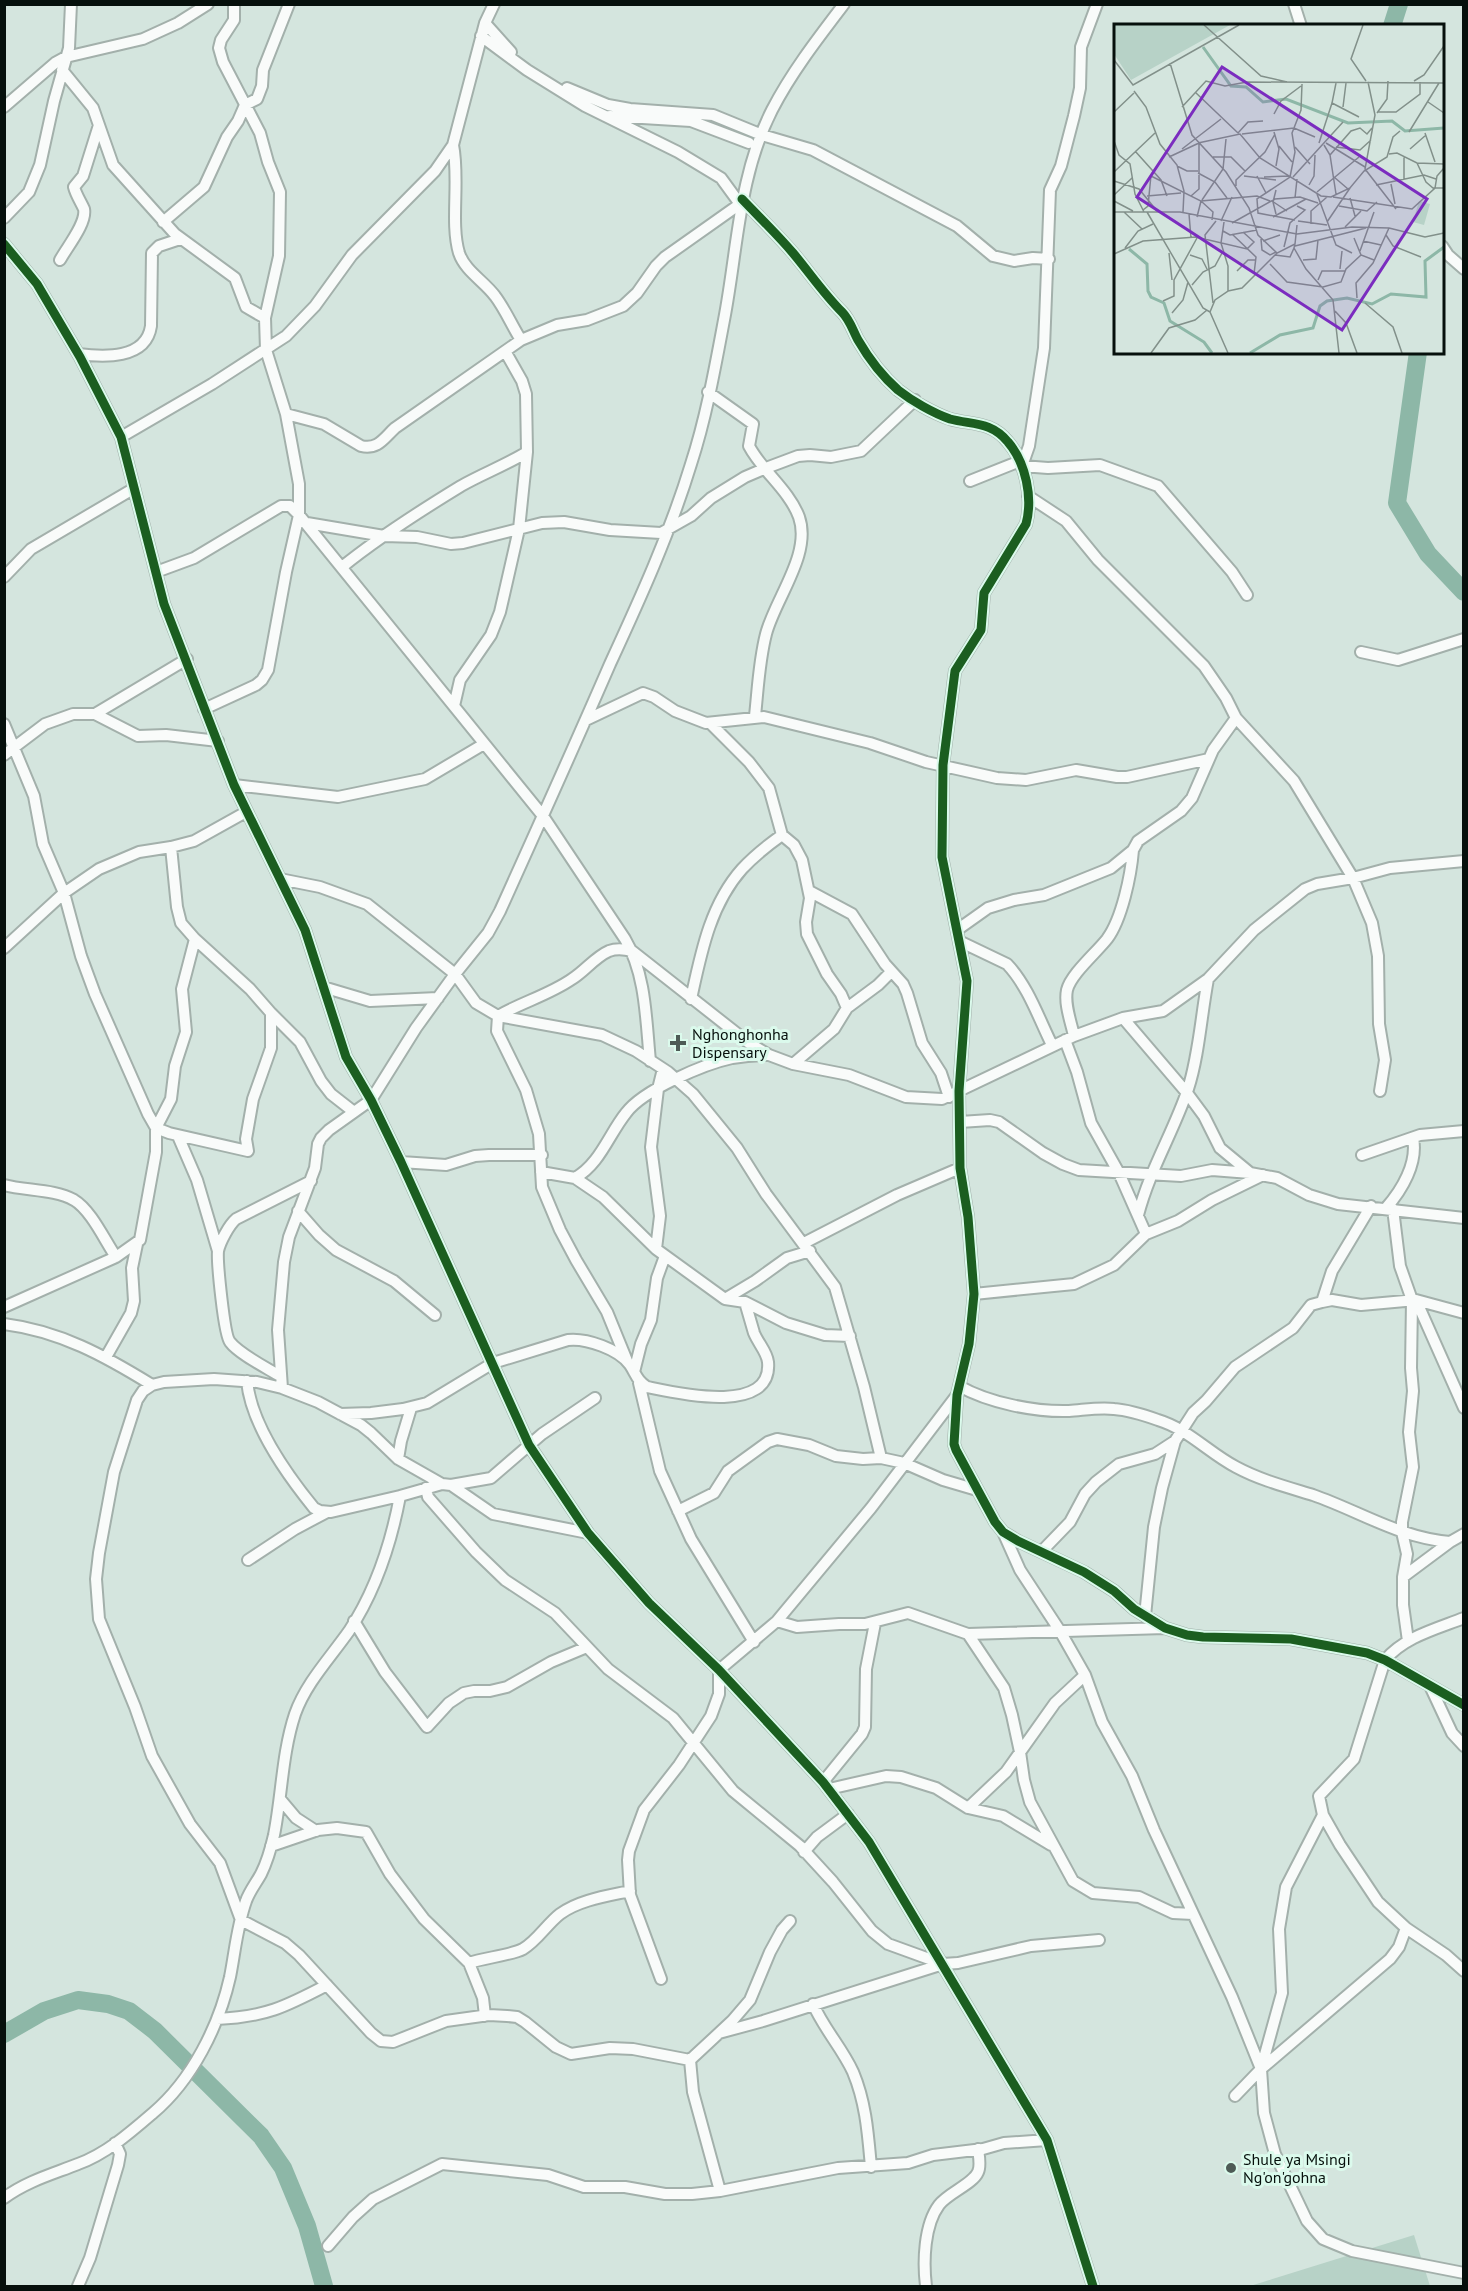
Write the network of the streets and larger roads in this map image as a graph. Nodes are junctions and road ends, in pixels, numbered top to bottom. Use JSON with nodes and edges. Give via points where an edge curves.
{"nodes":[{"id":1,"x":71,"y":4,"type":"edge"},
{"id":2,"x":208,"y":4,"type":"edge"},
{"id":3,"x":234,"y":4,"type":"edge"},
{"id":4,"x":289,"y":4,"type":"edge"},
{"id":5,"x":494,"y":4,"type":"edge"},
{"id":6,"x":844,"y":4,"type":"edge"},
{"id":7,"x":1097,"y":4,"type":"edge"},
{"id":8,"x":1294,"y":4,"type":"edge"},
{"id":9,"x":485,"y":23,"type":"junction"},
{"id":10,"x":1301,"y":24,"type":"edge"},
{"id":11,"x":481,"y":36,"type":"junction"},
{"id":12,"x":66,"y":57,"type":"junction"},
{"id":13,"x":62,"y":70,"type":"junction"},
{"id":14,"x":245,"y":105,"type":"junction"},
{"id":15,"x":4,"y":107,"type":"edge"},
{"id":16,"x":603,"y":116,"type":"junction"},
{"id":17,"x":99,"y":125,"type":"junction"},
{"id":18,"x":762,"y":135,"type":"junction"},
{"id":19,"x":749,"y":143,"type":"dead end"},
{"id":20,"x":453,"y":145,"type":"junction"},
{"id":21,"x":741,"y":202,"type":"junction"},
{"id":22,"x":4,"y":218,"type":"edge"},
{"id":23,"x":163,"y":222,"type":"junction"},
{"id":24,"x":180,"y":239,"type":"junction"},
{"id":25,"x":4,"y":244,"type":"edge"},
{"id":26,"x":1444,"y":248,"type":"edge"},
{"id":27,"x":1048,"y":259,"type":"junction"},
{"id":28,"x":60,"y":260,"type":"dead end"},
{"id":29,"x":1464,"y":269,"type":"edge"},
{"id":30,"x":265,"y":318,"type":"junction"},
{"id":31,"x":521,"y":340,"type":"junction"},
{"id":32,"x":266,"y":350,"type":"junction"},
{"id":33,"x":505,"y":351,"type":"junction"},
{"id":34,"x":78,"y":354,"type":"junction"},
{"id":35,"x":708,"y":392,"type":"junction"},
{"id":36,"x":915,"y":400,"type":"junction"},
{"id":37,"x":286,"y":414,"type":"junction"},
{"id":38,"x":121,"y":437,"type":"junction"},
{"id":39,"x":526,"y":452,"type":"junction"},
{"id":40,"x":1021,"y":463,"type":"junction"},
{"id":41,"x":766,"y":468,"type":"junction"},
{"id":42,"x":970,"y":481,"type":"dead end"},
{"id":43,"x":133,"y":489,"type":"junction"},
{"id":44,"x":1028,"y":496,"type":"junction"},
{"id":45,"x":303,"y":519,"type":"junction"},
{"id":46,"x":669,"y":528,"type":"junction"},
{"id":47,"x":519,"y":529,"type":"junction"},
{"id":48,"x":384,"y":536,"type":"junction"},
{"id":49,"x":342,"y":567,"type":"junction"},
{"id":50,"x":156,"y":572,"type":"junction"},
{"id":51,"x":4,"y":577,"type":"edge"},
{"id":52,"x":1247,"y":595,"type":"dead end"},
{"id":53,"x":1464,"y":639,"type":"edge"},
{"id":54,"x":1361,"y":652,"type":"dead end"},
{"id":55,"x":187,"y":659,"type":"junction"},
{"id":56,"x":454,"y":706,"type":"junction"},
{"id":57,"x":204,"y":709,"type":"junction"},
{"id":58,"x":95,"y":714,"type":"junction"},
{"id":59,"x":755,"y":716,"type":"junction"},
{"id":60,"x":1236,"y":718,"type":"junction"},
{"id":61,"x":586,"y":720,"type":"junction"},
{"id":62,"x":4,"y":724,"type":"edge"},
{"id":63,"x":711,"y":724,"type":"junction"},
{"id":64,"x":218,"y":741,"type":"junction"},
{"id":65,"x":484,"y":744,"type":"junction"},
{"id":66,"x":15,"y":748,"type":"junction"},
{"id":67,"x":4,"y":755,"type":"edge"},
{"id":68,"x":1209,"y":759,"type":"junction"},
{"id":69,"x":943,"y":765,"type":"junction"},
{"id":70,"x":234,"y":785,"type":"junction"},
{"id":71,"x":246,"y":812,"type":"junction"},
{"id":72,"x":543,"y":816,"type":"junction"},
{"id":73,"x":782,"y":835,"type":"junction"},
{"id":74,"x":171,"y":847,"type":"junction"},
{"id":75,"x":1133,"y":850,"type":"junction"},
{"id":76,"x":1464,"y":861,"type":"edge"},
{"id":77,"x":1353,"y":878,"type":"junction"},
{"id":78,"x":280,"y":879,"type":"junction"},
{"id":79,"x":809,"y":891,"type":"junction"},
{"id":80,"x":64,"y":893,"type":"junction"},
{"id":81,"x":958,"y":935,"type":"junction"},
{"id":82,"x":195,"y":939,"type":"junction"},
{"id":83,"x":4,"y":948,"type":"edge"},
{"id":84,"x":632,"y":951,"type":"junction"},
{"id":85,"x":891,"y":972,"type":"junction"},
{"id":86,"x":455,"y":974,"type":"junction"},
{"id":87,"x":1208,"y":979,"type":"junction"},
{"id":88,"x":323,"y":987,"type":"junction"},
{"id":89,"x":438,"y":998,"type":"junction"},
{"id":90,"x":691,"y":999,"type":"junction"},
{"id":91,"x":847,"y":1008,"type":"junction"},
{"id":92,"x":271,"y":1013,"type":"junction"},
{"id":93,"x":498,"y":1017,"type":"junction"},
{"id":94,"x":1123,"y":1018,"type":"junction"},
{"id":95,"x":1070,"y":1038,"type":"junction"},
{"id":96,"x":1052,"y":1046,"type":"junction"},
{"id":97,"x":769,"y":1054,"type":"junction"},
{"id":98,"x":650,"y":1061,"type":"junction"},
{"id":99,"x":793,"y":1064,"type":"junction"},
{"id":100,"x":663,"y":1068,"type":"junction"},
{"id":101,"x":675,"y":1078,"type":"junction"},
{"id":102,"x":658,"y":1089,"type":"junction"},
{"id":103,"x":1380,"y":1090,"type":"dead end"},
{"id":104,"x":1187,"y":1093,"type":"junction"},
{"id":105,"x":954,"y":1094,"type":"junction"},
{"id":106,"x":371,"y":1100,"type":"junction"},
{"id":107,"x":354,"y":1112,"type":"junction"},
{"id":108,"x":960,"y":1122,"type":"junction"},
{"id":109,"x":156,"y":1128,"type":"junction"},
{"id":110,"x":1464,"y":1131,"type":"edge"},
{"id":111,"x":178,"y":1136,"type":"junction"},
{"id":112,"x":1413,"y":1138,"type":"junction"},
{"id":113,"x":542,"y":1155,"type":"junction"},
{"id":114,"x":1362,"y":1155,"type":"dead end"},
{"id":115,"x":401,"y":1162,"type":"junction"},
{"id":116,"x":960,"y":1168,"type":"junction"},
{"id":117,"x":541,"y":1172,"type":"junction"},
{"id":118,"x":1119,"y":1173,"type":"junction"},
{"id":119,"x":1250,"y":1173,"type":"junction"},
{"id":120,"x":1150,"y":1175,"type":"junction"},
{"id":121,"x":1263,"y":1175,"type":"junction"},
{"id":122,"x":575,"y":1178,"type":"junction"},
{"id":123,"x":311,"y":1181,"type":"junction"},
{"id":124,"x":4,"y":1185,"type":"edge"},
{"id":125,"x":1371,"y":1206,"type":"junction"},
{"id":126,"x":1389,"y":1209,"type":"junction"},
{"id":127,"x":298,"y":1211,"type":"junction"},
{"id":128,"x":1138,"y":1215,"type":"junction"},
{"id":129,"x":1464,"y":1218,"type":"edge"},
{"id":130,"x":1146,"y":1234,"type":"junction"},
{"id":131,"x":137,"y":1244,"type":"junction"},
{"id":132,"x":807,"y":1247,"type":"junction"},
{"id":133,"x":218,"y":1251,"type":"junction"},
{"id":134,"x":661,"y":1253,"type":"junction"},
{"id":135,"x":116,"y":1257,"type":"junction"},
{"id":136,"x":974,"y":1294,"type":"junction"},
{"id":137,"x":725,"y":1299,"type":"junction"},
{"id":138,"x":1414,"y":1300,"type":"junction"},
{"id":139,"x":745,"y":1302,"type":"junction"},
{"id":140,"x":1322,"y":1302,"type":"junction"},
{"id":141,"x":4,"y":1307,"type":"edge"},
{"id":142,"x":1464,"y":1313,"type":"edge"},
{"id":143,"x":435,"y":1315,"type":"dead end"},
{"id":144,"x":4,"y":1324,"type":"edge"},
{"id":145,"x":850,"y":1336,"type":"junction"},
{"id":146,"x":106,"y":1357,"type":"junction"},
{"id":147,"x":627,"y":1361,"type":"junction"},
{"id":148,"x":493,"y":1364,"type":"junction"},
{"id":149,"x":634,"y":1372,"type":"junction"},
{"id":150,"x":280,"y":1376,"type":"junction"},
{"id":151,"x":247,"y":1381,"type":"junction"},
{"id":152,"x":639,"y":1383,"type":"junction"},
{"id":153,"x":152,"y":1385,"type":"junction"},
{"id":154,"x":282,"y":1388,"type":"junction"},
{"id":155,"x":958,"y":1391,"type":"junction"},
{"id":156,"x":595,"y":1398,"type":"dead end"},
{"id":157,"x":411,"y":1408,"type":"junction"},
{"id":158,"x":1464,"y":1408,"type":"edge"},
{"id":159,"x":339,"y":1414,"type":"junction"},
{"id":160,"x":1182,"y":1431,"type":"junction"},
{"id":161,"x":1175,"y":1441,"type":"junction"},
{"id":162,"x":529,"y":1445,"type":"junction"},
{"id":163,"x":881,"y":1458,"type":"junction"},
{"id":164,"x":398,"y":1459,"type":"junction"},
{"id":165,"x":904,"y":1463,"type":"junction"},
{"id":166,"x":447,"y":1485,"type":"junction"},
{"id":167,"x":426,"y":1488,"type":"junction"},
{"id":168,"x":977,"y":1490,"type":"junction"},
{"id":169,"x":400,"y":1496,"type":"junction"},
{"id":170,"x":678,"y":1511,"type":"junction"},
{"id":171,"x":328,"y":1512,"type":"junction"},
{"id":172,"x":1003,"y":1532,"type":"junction"},
{"id":173,"x":1402,"y":1532,"type":"junction"},
{"id":174,"x":588,"y":1533,"type":"junction"},
{"id":175,"x":1464,"y":1534,"type":"edge"},
{"id":176,"x":1450,"y":1542,"type":"junction"},
{"id":177,"x":1042,"y":1551,"type":"junction"},
{"id":178,"x":248,"y":1560,"type":"dead end"},
{"id":179,"x":1403,"y":1577,"type":"junction"},
{"id":180,"x":1145,"y":1616,"type":"junction"},
{"id":181,"x":1464,"y":1618,"type":"edge"},
{"id":182,"x":354,"y":1621,"type":"junction"},
{"id":183,"x":777,"y":1621,"type":"junction"},
{"id":184,"x":875,"y":1623,"type":"junction"},
{"id":185,"x":1165,"y":1628,"type":"junction"},
{"id":186,"x":1060,"y":1631,"type":"junction"},
{"id":187,"x":968,"y":1634,"type":"junction"},
{"id":188,"x":1408,"y":1641,"type":"junction"},
{"id":189,"x":754,"y":1642,"type":"junction"},
{"id":190,"x":587,"y":1647,"type":"junction"},
{"id":191,"x":1385,"y":1660,"type":"junction"},
{"id":192,"x":719,"y":1670,"type":"junction"},
{"id":193,"x":1085,"y":1675,"type":"junction"},
{"id":194,"x":1431,"y":1688,"type":"junction"},
{"id":195,"x":1464,"y":1705,"type":"edge"},
{"id":196,"x":693,"y":1743,"type":"junction"},
{"id":197,"x":1464,"y":1746,"type":"edge"},
{"id":198,"x":1020,"y":1752,"type":"junction"},
{"id":199,"x":826,"y":1785,"type":"junction"},
{"id":200,"x":280,"y":1799,"type":"junction"},
{"id":201,"x":968,"y":1808,"type":"junction"},
{"id":202,"x":848,"y":1814,"type":"junction"},
{"id":203,"x":1323,"y":1815,"type":"junction"},
{"id":204,"x":315,"y":1831,"type":"junction"},
{"id":205,"x":271,"y":1846,"type":"junction"},
{"id":206,"x":1052,"y":1846,"type":"junction"},
{"id":207,"x":804,"y":1852,"type":"junction"},
{"id":208,"x":630,"y":1890,"type":"junction"},
{"id":209,"x":1193,"y":1914,"type":"junction"},
{"id":210,"x":241,"y":1920,"type":"junction"},
{"id":211,"x":790,"y":1921,"type":"dead end"},
{"id":212,"x":1406,"y":1928,"type":"junction"},
{"id":213,"x":1099,"y":1940,"type":"dead end"},
{"id":214,"x":469,"y":1964,"type":"junction"},
{"id":215,"x":943,"y":1964,"type":"junction"},
{"id":216,"x":1464,"y":1971,"type":"edge"},
{"id":217,"x":661,"y":1979,"type":"dead end"},
{"id":218,"x":327,"y":1984,"type":"junction"},
{"id":219,"x":813,"y":2004,"type":"junction"},
{"id":220,"x":485,"y":2016,"type":"junction"},
{"id":221,"x":217,"y":2019,"type":"junction"},
{"id":222,"x":719,"y":2033,"type":"junction"},
{"id":223,"x":690,"y":2060,"type":"junction"},
{"id":224,"x":1261,"y":2069,"type":"junction"},
{"id":225,"x":1236,"y":2096,"type":"dead end"},
{"id":226,"x":1047,"y":2140,"type":"junction"},
{"id":227,"x":116,"y":2143,"type":"junction"},
{"id":228,"x":978,"y":2149,"type":"junction"},
{"id":229,"x":871,"y":2167,"type":"junction"},
{"id":230,"x":720,"y":2192,"type":"junction"},
{"id":231,"x":4,"y":2198,"type":"edge"},
{"id":232,"x":328,"y":2246,"type":"dead end"},
{"id":233,"x":1464,"y":2273,"type":"edge"},
{"id":234,"x":78,"y":2286,"type":"edge"},
{"id":235,"x":926,"y":2286,"type":"edge"},
{"id":236,"x":1093,"y":2286,"type":"edge"}],
"edges":[{"from":1,"to":12,"type":"street"},
{"from":2,"to":12,"type":"street","via":[[143,39]]},
{"from":3,"to":14,"type":"street","via":[[234,20],[219,48]]},
{"from":4,"to":14,"type":"street","via":[[263,70],[257,99]]},
{"from":5,"to":9,"type":"street"},
{"from":6,"to":18,"type":"street","via":[[783,91]]},
{"from":7,"to":27,"type":"street","via":[[1081,47],[1079,99],[1050,190]]},
{"from":8,"to":10,"type":"street"},
{"from":9,"to":11,"type":"street"},
{"from":9,"to":18,"type":"street","via":[[506,48],[557,83],[595,100],[630,109],[713,116]]},
{"from":11,"to":16,"type":"street","via":[[527,70]]},
{"from":11,"to":20,"type":"street"},
{"from":12,"to":13,"type":"street"},
{"from":12,"to":15,"type":"street"},
{"from":13,"to":17,"type":"street","via":[[93,108]]},
{"from":13,"to":22,"type":"street","via":[[32,188]]},
{"from":14,"to":23,"type":"street","via":[[204,187]]},
{"from":14,"to":30,"type":"street","via":[[260,133],[280,192],[279,256]]},
{"from":16,"to":19,"type":"street","via":[[690,122]]},
{"from":16,"to":21,"type":"street","via":[[678,152],[721,178]]},
{"from":17,"to":23,"type":"street","via":[[113,165]]},
{"from":17,"to":28,"type":"street","via":[[83,176],[74,187],[84,211],[81,227]]},
{"from":18,"to":21,"type":"street"},
{"from":18,"to":27,"type":"street","via":[[813,150],[957,226],[993,256],[1014,261]]},
{"from":20,"to":31,"type":"street","via":[[460,255],[496,297]]},
{"from":20,"to":32,"type":"street","via":[[428,178],[352,255],[315,306]]},
{"from":21,"to":31,"type":"street","via":[[665,257],[623,306]]},
{"from":21,"to":35,"type":"street","via":[[724,323]]},
{"from":21,"to":36,"type":"street","via":[[791,251],[842,312],[876,368]]},
{"from":23,"to":24,"type":"street"},
{"from":24,"to":30,"type":"street","via":[[231,274],[246,307]]},
{"from":24,"to":34,"type":"street","via":[[153,251],[151,326],[143,343],[110,357]]},
{"from":25,"to":34,"type":"street","via":[[37,284]]},
{"from":26,"to":29,"type":"street"},
{"from":27,"to":40,"type":"street","via":[[1044,348],[1029,446]]},
{"from":30,"to":32,"type":"street"},
{"from":31,"to":33,"type":"street"},
{"from":32,"to":37,"type":"street"},
{"from":32,"to":38,"type":"street"},
{"from":33,"to":37,"type":"street","via":[[373,447],[361,446],[316,421]]},
{"from":33,"to":39,"type":"street","via":[[525,388]]},
{"from":34,"to":38,"type":"street"},
{"from":35,"to":41,"type":"street","via":[[751,421],[754,428],[749,446]]},
{"from":35,"to":46,"type":"street","via":[[692,461]]},
{"from":36,"to":40,"type":"street","via":[[953,420],[977,423],[998,432]]},
{"from":36,"to":41,"type":"street","via":[[856,454],[804,455]]},
{"from":37,"to":45,"type":"street"},
{"from":38,"to":43,"type":"street"},
{"from":39,"to":47,"type":"street"},
{"from":39,"to":48,"type":"street","via":[[460,487]]},
{"from":40,"to":42,"type":"street"},
{"from":40,"to":44,"type":"street"},
{"from":40,"to":52,"type":"street","via":[[1055,468],[1100,465],[1158,486]]},
{"from":41,"to":46,"type":"street","via":[[711,498],[691,516]]},
{"from":41,"to":59,"type":"street","via":[[794,508],[802,533],[796,561],[765,636]]},
{"from":43,"to":50,"type":"street"},
{"from":43,"to":51,"type":"street","via":[[31,549]]},
{"from":44,"to":60,"type":"street","via":[[1066,521],[1098,560],[1196,657]]},
{"from":44,"to":69,"type":"street","via":[[1026,524],[984,593],[981,630],[955,671]]},
{"from":45,"to":48,"type":"street"},
{"from":45,"to":49,"type":"street"},
{"from":45,"to":50,"type":"street","via":[[290,506],[281,506],[194,558]]},
{"from":45,"to":57,"type":"street","via":[[286,572],[268,670],[256,685]]},
{"from":46,"to":47,"type":"street","via":[[653,534],[564,522]]},
{"from":46,"to":61,"type":"street"},
{"from":47,"to":48,"type":"street","via":[[456,544]]},
{"from":47,"to":56,"type":"street","via":[[501,612],[491,635],[460,680]]},
{"from":48,"to":49,"type":"street"},
{"from":49,"to":56,"type":"street"},
{"from":50,"to":55,"type":"street","via":[[164,604]]},
{"from":53,"to":54,"type":"street","via":[[1398,660]]},
{"from":55,"to":57,"type":"street"},
{"from":55,"to":58,"type":"street"},
{"from":56,"to":65,"type":"street"},
{"from":57,"to":64,"type":"street"},
{"from":58,"to":64,"type":"street","via":[[138,736]]},
{"from":58,"to":66,"type":"street","via":[[66,715],[45,724]]},
{"from":59,"to":63,"type":"street"},
{"from":59,"to":69,"type":"street","via":[[870,742]]},
{"from":60,"to":68,"type":"street"},
{"from":60,"to":77,"type":"street","via":[[1294,781]]},
{"from":61,"to":63,"type":"street","via":[[643,693],[692,719]]},
{"from":61,"to":72,"type":"street"},
{"from":62,"to":66,"type":"street"},
{"from":63,"to":73,"type":"street","via":[[763,780]]},
{"from":64,"to":70,"type":"street"},
{"from":65,"to":70,"type":"street","via":[[424,779],[338,797]]},
{"from":65,"to":72,"type":"street"},
{"from":66,"to":67,"type":"street"},
{"from":66,"to":80,"type":"street","via":[[34,796],[46,853]]},
{"from":68,"to":69,"type":"street","via":[[1126,777],[1076,770],[1026,780],[997,778]]},
{"from":68,"to":75,"type":"street","via":[[1181,811],[1138,840]]},
{"from":69,"to":81,"type":"street","via":[[942,857]]},
{"from":70,"to":71,"type":"street"},
{"from":71,"to":74,"type":"street","via":[[194,841]]},
{"from":71,"to":78,"type":"street"},
{"from":72,"to":84,"type":"street"},
{"from":72,"to":86,"type":"street","via":[[494,923]]},
{"from":73,"to":79,"type":"street","via":[[800,855]]},
{"from":73,"to":90,"type":"street","via":[[741,870],[718,905]]},
{"from":74,"to":80,"type":"street","via":[[139,852],[105,866]]},
{"from":74,"to":82,"type":"street","via":[[181,923]]},
{"from":75,"to":81,"type":"street","via":[[1105,872],[1044,895],[988,908]]},
{"from":75,"to":95,"type":"street","via":[[1112,932],[1068,987]]},
{"from":76,"to":77,"type":"street","via":[[1390,868]]},
{"from":77,"to":87,"type":"street","via":[[1305,889],[1254,930]]},
{"from":77,"to":103,"type":"street","via":[[1372,923],[1378,956],[1379,1024],[1385,1060]]},
{"from":78,"to":86,"type":"street","via":[[361,900]]},
{"from":78,"to":88,"type":"street","via":[[306,930]]},
{"from":79,"to":85,"type":"street","via":[[852,914]]},
{"from":79,"to":91,"type":"street","via":[[807,933]]},
{"from":80,"to":83,"type":"street"},
{"from":80,"to":109,"type":"street","via":[[95,994]]},
{"from":81,"to":96,"type":"street","via":[[1012,970]]},
{"from":81,"to":105,"type":"street","via":[[967,981]]},
{"from":82,"to":92,"type":"street"},
{"from":82,"to":109,"type":"street","via":[[182,989],[186,1032],[175,1066],[171,1100]]},
{"from":84,"to":90,"type":"street"},
{"from":84,"to":93,"type":"street","via":[[609,951],[574,978]]},
{"from":84,"to":98,"type":"street"},
{"from":85,"to":91,"type":"street"},
{"from":85,"to":105,"type":"street","via":[[907,993],[922,1044]]},
{"from":86,"to":89,"type":"street"},
{"from":86,"to":93,"type":"street","via":[[476,1003]]},
{"from":87,"to":94,"type":"street","via":[[1163,1011]]},
{"from":87,"to":104,"type":"street"},
{"from":88,"to":89,"type":"street","via":[[370,1001]]},
{"from":88,"to":106,"type":"street","via":[[346,1057]]},
{"from":89,"to":106,"type":"street"},
{"from":90,"to":97,"type":"street"},
{"from":91,"to":99,"type":"street","via":[[834,1029]]},
{"from":92,"to":107,"type":"street","via":[[300,1042],[331,1094]]},
{"from":92,"to":111,"type":"street","via":[[271,1048],[253,1100],[246,1138],[248,1151]]},
{"from":93,"to":98,"type":"street","via":[[602,1035]]},
{"from":93,"to":113,"type":"street","via":[[497,1031],[526,1090],[540,1134]]},
{"from":94,"to":95,"type":"street"},
{"from":94,"to":104,"type":"street"},
{"from":95,"to":96,"type":"street"},
{"from":95,"to":118,"type":"street","via":[[1091,1123]]},
{"from":96,"to":105,"type":"street"},
{"from":97,"to":99,"type":"street"},
{"from":97,"to":101,"type":"street","via":[[730,1059]]},
{"from":98,"to":100,"type":"street"},
{"from":99,"to":105,"type":"street","via":[[837,1071],[906,1097],[936,1100]]},
{"from":100,"to":101,"type":"street"},
{"from":100,"to":102,"type":"street"},
{"from":101,"to":102,"type":"street"},
{"from":101,"to":132,"type":"street","via":[[722,1127]]},
{"from":102,"to":122,"type":"street","via":[[630,1108],[591,1166]]},
{"from":102,"to":134,"type":"street","via":[[651,1147]]},
{"from":104,"to":119,"type":"street","via":[[1220,1148]]},
{"from":104,"to":120,"type":"street"},
{"from":105,"to":108,"type":"street"},
{"from":106,"to":107,"type":"street"},
{"from":106,"to":115,"type":"street"},
{"from":107,"to":123,"type":"street","via":[[321,1138]]},
{"from":108,"to":116,"type":"street"},
{"from":108,"to":118,"type":"street","via":[[999,1122],[1063,1164],[1079,1170]]},
{"from":109,"to":111,"type":"street"},
{"from":109,"to":131,"type":"street","via":[[156,1152]]},
{"from":110,"to":112,"type":"street"},
{"from":111,"to":133,"type":"street","via":[[200,1188]]},
{"from":112,"to":114,"type":"street"},
{"from":112,"to":126,"type":"street","via":[[1412,1164]]},
{"from":113,"to":115,"type":"street","via":[[475,1156],[446,1165]]},
{"from":113,"to":117,"type":"street"},
{"from":115,"to":148,"type":"street"},
{"from":116,"to":132,"type":"street","via":[[897,1195]]},
{"from":116,"to":136,"type":"street"},
{"from":117,"to":122,"type":"street"},
{"from":117,"to":147,"type":"street","via":[[542,1187],[560,1230],[607,1312]]},
{"from":118,"to":120,"type":"street"},
{"from":118,"to":128,"type":"street"},
{"from":119,"to":120,"type":"street","via":[[1212,1170],[1189,1175]]},
{"from":119,"to":121,"type":"street"},
{"from":120,"to":128,"type":"street"},
{"from":121,"to":125,"type":"street","via":[[1338,1204]]},
{"from":121,"to":130,"type":"street"},
{"from":122,"to":134,"type":"street","via":[[603,1197]]},
{"from":123,"to":127,"type":"street"},
{"from":123,"to":133,"type":"street","via":[[234,1220]]},
{"from":124,"to":135,"type":"street","via":[[76,1202]]},
{"from":125,"to":126,"type":"street"},
{"from":125,"to":140,"type":"street","via":[[1332,1271]]},
{"from":126,"to":129,"type":"street"},
{"from":126,"to":138,"type":"street","via":[[1400,1266]]},
{"from":127,"to":143,"type":"street","via":[[336,1250],[394,1281]]},
{"from":127,"to":150,"type":"street","via":[[284,1262],[278,1330]]},
{"from":128,"to":130,"type":"street"},
{"from":130,"to":136,"type":"street","via":[[1114,1265],[1074,1284]]},
{"from":131,"to":135,"type":"street"},
{"from":131,"to":146,"type":"street","via":[[131,1313]]},
{"from":132,"to":137,"type":"street"},
{"from":132,"to":145,"type":"street","via":[[835,1287]]},
{"from":133,"to":150,"type":"street","via":[[227,1338]]},
{"from":134,"to":137,"type":"street"},
{"from":134,"to":149,"type":"street","via":[[651,1320]]},
{"from":135,"to":141,"type":"street"},
{"from":136,"to":155,"type":"street","via":[[969,1344]]},
{"from":137,"to":139,"type":"street"},
{"from":138,"to":140,"type":"street","via":[[1361,1305]]},
{"from":138,"to":142,"type":"street"},
{"from":138,"to":158,"type":"street"},
{"from":138,"to":173,"type":"street","via":[[1409,1432],[1413,1467]]},
{"from":139,"to":145,"type":"street","via":[[786,1323],[832,1336]]},
{"from":139,"to":152,"type":"street","via":[[767,1360],[761,1387],[722,1399]]},
{"from":140,"to":160,"type":"street","via":[[1311,1305],[1293,1328],[1234,1367]]},
{"from":144,"to":146,"type":"street","via":[[59,1335]]},
{"from":145,"to":163,"type":"street"},
{"from":146,"to":153,"type":"street"},
{"from":147,"to":148,"type":"street","via":[[591,1341],[579,1339]]},
{"from":147,"to":149,"type":"street"},
{"from":148,"to":157,"type":"street","via":[[427,1403]]},
{"from":148,"to":162,"type":"street"},
{"from":149,"to":152,"type":"street"},
{"from":150,"to":154,"type":"street"},
{"from":151,"to":153,"type":"street","via":[[214,1379]]},
{"from":151,"to":154,"type":"street"},
{"from":151,"to":171,"type":"street","via":[[251,1401],[275,1453],[314,1508]]},
{"from":152,"to":170,"type":"street","via":[[658,1464]]},
{"from":153,"to":210,"type":"street","via":[[137,1400],[114,1472],[97,1569],[99,1619],[152,1756],[190,1824],[220,1863]]},
{"from":154,"to":159,"type":"street"},
{"from":155,"to":160,"type":"street","via":[[1033,1408],[1126,1410]]},
{"from":155,"to":165,"type":"street"},
{"from":155,"to":168,"type":"street","via":[[954,1444]]},
{"from":156,"to":162,"type":"street"},
{"from":157,"to":159,"type":"street"},
{"from":157,"to":164,"type":"street"},
{"from":159,"to":164,"type":"street","via":[[371,1432]]},
{"from":160,"to":161,"type":"street"},
{"from":160,"to":173,"type":"street","via":[[1239,1468]]},
{"from":161,"to":177,"type":"street","via":[[1155,1454],[1115,1467],[1090,1489],[1070,1522]]},
{"from":161,"to":180,"type":"street","via":[[1156,1518]]},
{"from":162,"to":166,"type":"street","via":[[491,1478]]},
{"from":162,"to":174,"type":"street"},
{"from":163,"to":165,"type":"street"},
{"from":163,"to":170,"type":"street","via":[[836,1456],[809,1445],[773,1440],[728,1471],[714,1493]]},
{"from":164,"to":166,"type":"street"},
{"from":165,"to":168,"type":"street"},
{"from":165,"to":183,"type":"street"},
{"from":166,"to":167,"type":"street"},
{"from":166,"to":174,"type":"street","via":[[500,1516]]},
{"from":167,"to":169,"type":"street"},
{"from":167,"to":190,"type":"street","via":[[428,1497],[487,1563],[512,1586],[555,1613]]},
{"from":168,"to":172,"type":"street"},
{"from":169,"to":171,"type":"street"},
{"from":169,"to":182,"type":"street","via":[[382,1564]]},
{"from":170,"to":189,"type":"street"},
{"from":171,"to":178,"type":"street"},
{"from":172,"to":177,"type":"street"},
{"from":172,"to":186,"type":"street","via":[[1020,1570]]},
{"from":173,"to":176,"type":"street"},
{"from":173,"to":179,"type":"street","via":[[1407,1554]]},
{"from":174,"to":192,"type":"street","via":[[650,1603]]},
{"from":175,"to":176,"type":"street"},
{"from":176,"to":179,"type":"street"},
{"from":177,"to":180,"type":"street","via":[[1095,1579]]},
{"from":179,"to":188,"type":"street"},
{"from":180,"to":185,"type":"street"},
{"from":181,"to":188,"type":"street"},
{"from":182,"to":190,"type":"street","via":[[385,1672],[428,1727],[464,1693],[507,1687]]},
{"from":182,"to":200,"type":"street","via":[[298,1707],[291,1727]]},
{"from":183,"to":184,"type":"street","via":[[797,1627]]},
{"from":183,"to":189,"type":"street"},
{"from":184,"to":187,"type":"street","via":[[908,1613]]},
{"from":184,"to":199,"type":"street","via":[[866,1669],[865,1727]]},
{"from":185,"to":186,"type":"street"},
{"from":185,"to":191,"type":"street","via":[[1203,1637],[1291,1639]]},
{"from":186,"to":187,"type":"street"},
{"from":186,"to":193,"type":"street"},
{"from":187,"to":198,"type":"street","via":[[1004,1688]]},
{"from":188,"to":191,"type":"street"},
{"from":189,"to":192,"type":"street"},
{"from":190,"to":196,"type":"street","via":[[620,1679],[667,1713]]},
{"from":191,"to":194,"type":"street"},
{"from":191,"to":203,"type":"street","via":[[1354,1759],[1319,1796]]},
{"from":192,"to":196,"type":"street","via":[[715,1707]]},
{"from":192,"to":199,"type":"street"},
{"from":193,"to":198,"type":"street","via":[[1055,1703]]},
{"from":193,"to":209,"type":"street","via":[[1102,1722],[1132,1776]]},
{"from":194,"to":195,"type":"street"},
{"from":194,"to":197,"type":"street","via":[[1452,1733]]},
{"from":196,"to":207,"type":"street","via":[[733,1791]]},
{"from":196,"to":208,"type":"street","via":[[639,1819],[628,1860]]},
{"from":198,"to":201,"type":"street","via":[[1006,1772]]},
{"from":198,"to":206,"type":"street","via":[[1030,1803]]},
{"from":199,"to":201,"type":"street","via":[[901,1777],[936,1788]]},
{"from":199,"to":202,"type":"street"},
{"from":200,"to":204,"type":"street","via":[[296,1818]]},
{"from":200,"to":205,"type":"street"},
{"from":201,"to":206,"type":"street","via":[[1004,1816]]},
{"from":202,"to":207,"type":"street"},
{"from":202,"to":215,"type":"street"},
{"from":203,"to":212,"type":"street","via":[[1373,1896]]},
{"from":203,"to":224,"type":"street","via":[[1286,1887],[1279,1929],[1282,1993]]},
{"from":204,"to":205,"type":"street"},
{"from":204,"to":214,"type":"street","via":[[337,1828],[366,1832],[390,1874],[424,1919]]},
{"from":205,"to":210,"type":"street"},
{"from":206,"to":209,"type":"street","via":[[1073,1881],[1087,1891],[1139,1897],[1173,1913]]},
{"from":207,"to":215,"type":"street","via":[[872,1931],[888,1944]]},
{"from":208,"to":214,"type":"street","via":[[569,1908],[520,1950]]},
{"from":208,"to":217,"type":"street"},
{"from":209,"to":224,"type":"street"},
{"from":210,"to":218,"type":"street","via":[[285,1943]]},
{"from":210,"to":221,"type":"street","via":[[230,1979]]},
{"from":211,"to":222,"type":"street","via":[[770,1952],[750,2000]]},
{"from":212,"to":216,"type":"street"},
{"from":212,"to":224,"type":"street","via":[[1390,1959]]},
{"from":213,"to":215,"type":"street","via":[[1031,1946]]},
{"from":214,"to":220,"type":"street","via":[[483,1998]]},
{"from":215,"to":219,"type":"street"},
{"from":215,"to":226,"type":"street"},
{"from":218,"to":220,"type":"street","via":[[381,2041],[393,2042],[446,2021]]},
{"from":218,"to":221,"type":"street","via":[[257,2016]]},
{"from":219,"to":222,"type":"street"},
{"from":219,"to":229,"type":"street","via":[[853,2071],[867,2116]]},
{"from":220,"to":223,"type":"street","via":[[517,2017],[556,2047],[572,2054],[616,2049]]},
{"from":221,"to":227,"type":"street","via":[[193,2067],[172,2094]]},
{"from":222,"to":223,"type":"street"},
{"from":223,"to":230,"type":"street","via":[[693,2092]]},
{"from":224,"to":225,"type":"street"},
{"from":224,"to":233,"type":"street","via":[[1268,2134],[1285,2178],[1314,2231],[1352,2251]]},
{"from":226,"to":228,"type":"street"},
{"from":226,"to":236,"type":"street"},
{"from":227,"to":231,"type":"street"},
{"from":227,"to":234,"type":"street","via":[[118,2165]]},
{"from":228,"to":229,"type":"street"},
{"from":228,"to":235,"type":"street","via":[[977,2175],[943,2200],[936,2210],[929,2230]]},
{"from":229,"to":230,"type":"street","via":[[838,2168]]},
{"from":230,"to":232,"type":"street","via":[[665,2194],[625,2187],[584,2187],[548,2175],[442,2164],[373,2199]]}]}
